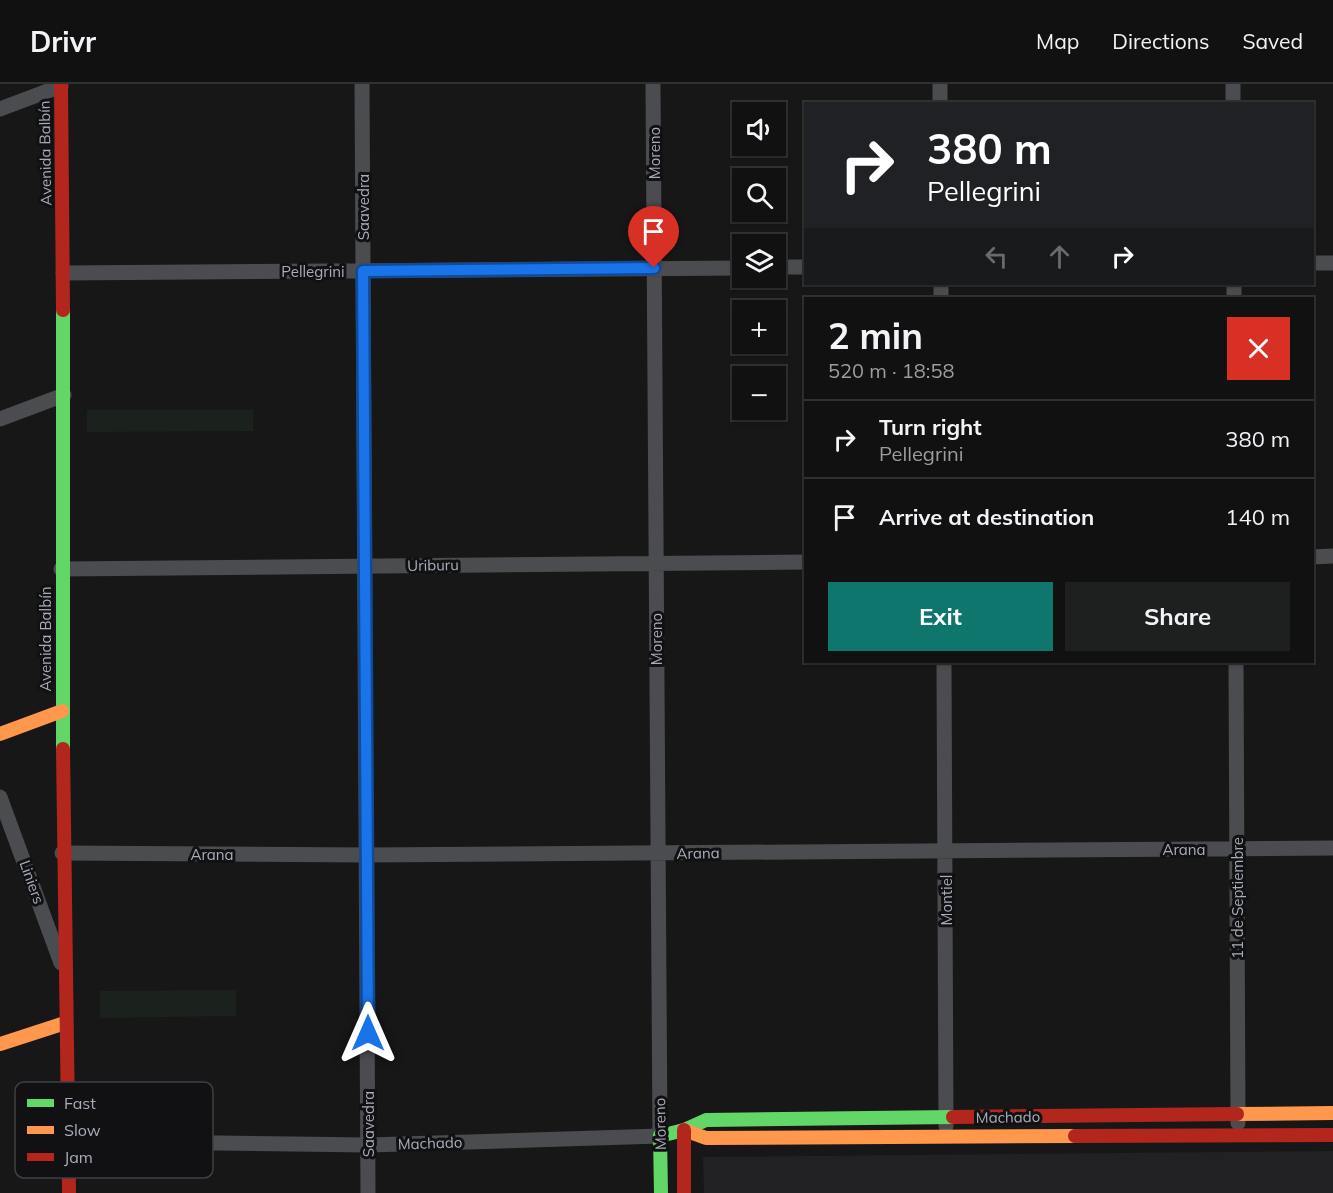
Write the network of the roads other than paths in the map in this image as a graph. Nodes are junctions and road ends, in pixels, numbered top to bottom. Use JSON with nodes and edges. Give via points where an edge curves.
{"nodes":[{"id":1,"x":362,"y":84,"type":"edge"},
{"id":2,"x":653,"y":84,"type":"edge"},
{"id":3,"x":940,"y":84,"type":"edge"},
{"id":4,"x":1233,"y":84,"type":"edge"},
{"id":5,"x":60,"y":85,"type":"edge"},
{"id":6,"x":940,"y":102,"type":"edge"},
{"id":7,"x":1233,"y":102,"type":"edge"},
{"id":8,"x":0,"y":109,"type":"edge"},
{"id":9,"x":1314,"y":263,"type":"edge"},
{"id":10,"x":1333,"y":263,"type":"edge"},
{"id":11,"x":786,"y":267,"type":"edge"},
{"id":12,"x":804,"y":267,"type":"edge"},
{"id":13,"x":654,"y":268,"type":"junction"},
{"id":14,"x":732,"y":268,"type":"edge"},
{"id":15,"x":363,"y":271,"type":"junction"},
{"id":16,"x":63,"y":273,"type":"junction"},
{"id":17,"x":64,"y":396,"type":"junction"},
{"id":18,"x":0,"y":419,"type":"edge"},
{"id":19,"x":1333,"y":556,"type":"edge"},
{"id":20,"x":1314,"y":557,"type":"edge"},
{"id":21,"x":804,"y":562,"type":"edge"},
{"id":22,"x":655,"y":563,"type":"junction"},
{"id":23,"x":365,"y":566,"type":"junction"},
{"id":24,"x":61,"y":569,"type":"junction"},
{"id":25,"x":944,"y":663,"type":"edge"},
{"id":26,"x":1236,"y":663,"type":"edge"},
{"id":27,"x":62,"y":711,"type":"junction"},
{"id":28,"x":0,"y":734,"type":"edge"},
{"id":29,"x":0,"y":797,"type":"edge"},
{"id":30,"x":1237,"y":848,"type":"junction"},
{"id":31,"x":1333,"y":848,"type":"edge"},
{"id":32,"x":946,"y":850,"type":"junction"},
{"id":33,"x":62,"y":852,"type":"junction"},
{"id":34,"x":657,"y":854,"type":"junction"},
{"id":35,"x":367,"y":855,"type":"junction"},
{"id":36,"x":63,"y":968,"type":"junction"},
{"id":37,"x":65,"y":1023,"type":"junction"},
{"id":38,"x":0,"y":1044,"type":"edge"},
{"id":39,"x":66,"y":1082,"type":"edge"},
{"id":40,"x":1333,"y":1113,"type":"edge"},
{"id":41,"x":1238,"y":1114,"type":"junction"},
{"id":42,"x":946,"y":1117,"type":"junction"},
{"id":43,"x":684,"y":1130,"type":"junction"},
{"id":44,"x":1238,"y":1135,"type":"junction"},
{"id":45,"x":1333,"y":1135,"type":"edge"},
{"id":46,"x":660,"y":1136,"type":"junction"},
{"id":47,"x":946,"y":1138,"type":"junction"},
{"id":48,"x":213,"y":1143,"type":"edge"},
{"id":49,"x":369,"y":1145,"type":"junction"},
{"id":50,"x":69,"y":1178,"type":"edge"},
{"id":51,"x":69,"y":1193,"type":"edge"},
{"id":52,"x":368,"y":1193,"type":"edge"},
{"id":53,"x":661,"y":1193,"type":"edge"},
{"id":54,"x":684,"y":1193,"type":"edge"}],
"edges":[{"from":1,"to":15,"type":"street","name":"Saavedra"},
{"from":2,"to":13,"type":"street","name":"Moreno"},
{"from":3,"to":6,"type":"street"},
{"from":4,"to":7,"type":"street"},
{"from":5,"to":8,"type":"street"},
{"from":5,"to":16,"type":"street","name":"Avenida Balbín"},
{"from":9,"to":10,"type":"street"},
{"from":11,"to":12,"type":"street"},
{"from":13,"to":14,"type":"street","name":"Pellegrini"},
{"from":13,"to":15,"type":"street","name":"Pellegrini"},
{"from":13,"to":22,"type":"street","name":"Moreno"},
{"from":15,"to":16,"type":"street","name":"Pellegrini"},
{"from":15,"to":23,"type":"street","name":"Saavedra"},
{"from":16,"to":17,"type":"street","name":"Avenida Balbín"},
{"from":17,"to":18,"type":"street"},
{"from":17,"to":24,"type":"street","name":"Avenida Balbín"},
{"from":19,"to":20,"type":"street"},
{"from":21,"to":22,"type":"street","name":"Uriburu"},
{"from":22,"to":23,"type":"street","name":"Uriburu"},
{"from":22,"to":34,"type":"street","name":"Moreno"},
{"from":23,"to":24,"type":"street","name":"Uriburu"},
{"from":23,"to":35,"type":"street","name":"Saavedra"},
{"from":24,"to":27,"type":"street","name":"Avenida Balbín"},
{"from":25,"to":32,"type":"street","name":"Montiel"},
{"from":26,"to":30,"type":"street","name":"11 de Septiembre"},
{"from":27,"to":28,"type":"street"},
{"from":27,"to":33,"type":"street","name":"Avenida Balbín"},
{"from":29,"to":36,"type":"street","name":"Liniers"},
{"from":30,"to":31,"type":"street","name":"Arana"},
{"from":30,"to":32,"type":"street","name":"Arana"},
{"from":30,"to":41,"type":"street","name":"11 de Septiembre"},
{"from":32,"to":34,"type":"street","name":"Arana"},
{"from":32,"to":42,"type":"street","name":"Montiel"},
{"from":33,"to":35,"type":"street","name":"Arana"},
{"from":33,"to":36,"type":"street","name":"Avenida Balbín"},
{"from":34,"to":35,"type":"street","name":"Arana"},
{"from":34,"to":46,"type":"street","name":"Moreno"},
{"from":35,"to":49,"type":"street","name":"Saavedra"},
{"from":36,"to":37,"type":"street","name":"Avenida Balbín"},
{"from":37,"to":38,"type":"street"},
{"from":37,"to":39,"type":"street","name":"Avenida Balbín"},
{"from":40,"to":41,"type":"street","name":"Machado"},
{"from":41,"to":42,"type":"street","name":"Machado"},
{"from":41,"to":44,"type":"street","name":"11 de Septiembre"},
{"from":42,"to":43,"type":"street","name":"Machado","via":[[706,1120]]},
{"from":42,"to":47,"type":"street","name":"Montiel"},
{"from":43,"to":46,"type":"street","name":"Machado"},
{"from":43,"to":47,"type":"street","name":"Machado","via":[[706,1138]]},
{"from":43,"to":54,"type":"street","name":"Moreno"},
{"from":44,"to":45,"type":"street","name":"Machado"},
{"from":44,"to":47,"type":"street","name":"Machado"},
{"from":46,"to":49,"type":"street","name":"Machado"},
{"from":46,"to":53,"type":"street","name":"Moreno"},
{"from":48,"to":49,"type":"street","name":"Machado"},
{"from":49,"to":52,"type":"street","name":"Saavedra"},
{"from":50,"to":51,"type":"street","name":"Avenida Balbín"}]}
